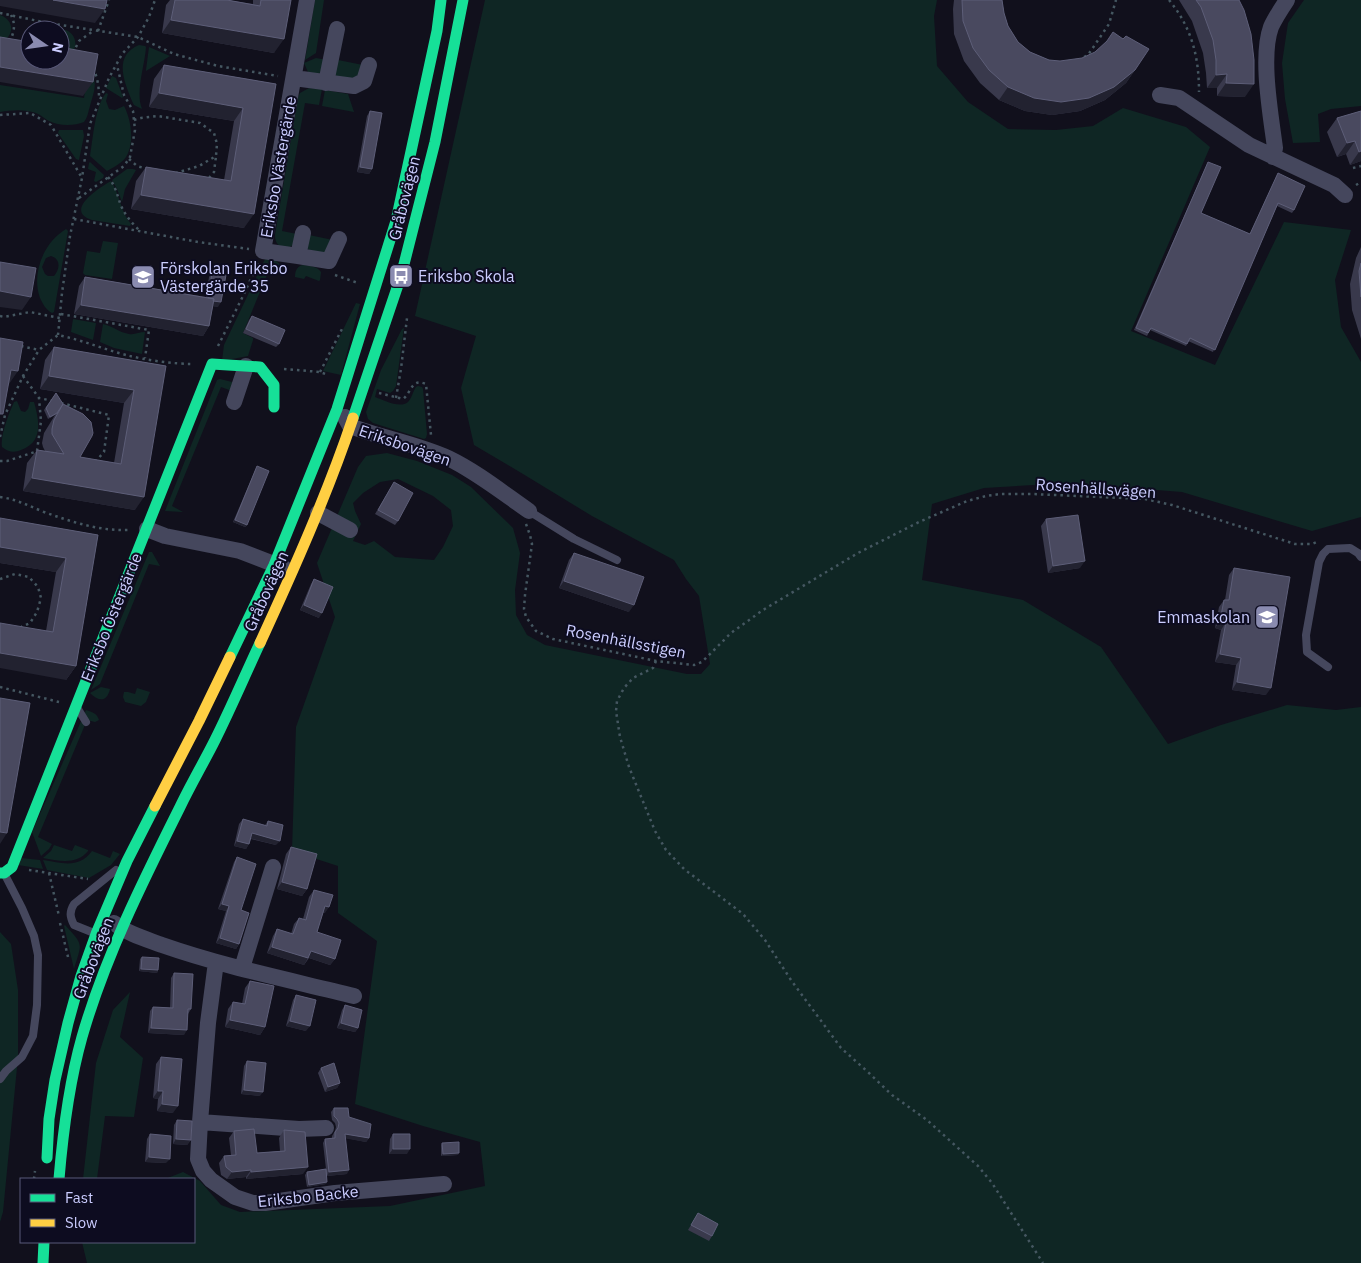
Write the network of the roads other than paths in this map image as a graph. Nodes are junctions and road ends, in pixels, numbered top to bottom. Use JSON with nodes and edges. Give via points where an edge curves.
{"nodes":[{"id":1,"x":307,"y":0,"type":"edge"},
{"id":2,"x":441,"y":0,"type":"edge"},
{"id":3,"x":463,"y":0,"type":"edge"},
{"id":4,"x":1287,"y":0,"type":"edge"},
{"id":5,"x":337,"y":29,"type":"dead end"},
{"id":6,"x":370,"y":65,"type":"dead end"},
{"id":7,"x":294,"y":78,"type":"junction"},
{"id":8,"x":326,"y":83,"type":"junction"},
{"id":9,"x":1160,"y":95,"type":"dead end"},
{"id":10,"x":1273,"y":157,"type":"junction"},
{"id":11,"x":1345,"y":195,"type":"dead end"},
{"id":12,"x":303,"y":233,"type":"dead end"},
{"id":13,"x":339,"y":239,"type":"dead end"},
{"id":14,"x":298,"y":256,"type":"junction"},
{"id":15,"x":253,"y":367,"type":"junction"},
{"id":16,"x":234,"y":402,"type":"dead end"},
{"id":17,"x":274,"y":407,"type":"dead end"},
{"id":18,"x":337,"y":409,"type":"junction"},
{"id":19,"x":350,"y":426,"type":"junction"},
{"id":20,"x":529,"y":511,"type":"joint"},
{"id":21,"x":318,"y":513,"type":"junction"},
{"id":22,"x":147,"y":529,"type":"junction"},
{"id":23,"x":350,"y":530,"type":"dead end"},
{"id":24,"x":1361,"y":557,"type":"edge"},
{"id":25,"x":617,"y":560,"type":"dead end"},
{"id":26,"x":274,"y":565,"type":"junction"},
{"id":27,"x":294,"y":572,"type":"junction"},
{"id":28,"x":1328,"y":667,"type":"dead end"},
{"id":29,"x":75,"y":705,"type":"junction"},
{"id":30,"x":86,"y":722,"type":"dead end"},
{"id":31,"x":127,"y":861,"type":"junction"},
{"id":32,"x":273,"y":867,"type":"dead end"},
{"id":33,"x":5,"y":871,"type":"edge"},
{"id":34,"x":105,"y":910,"type":"joint"},
{"id":35,"x":108,"y":931,"type":"junction"},
{"id":36,"x":216,"y":962,"type":"junction"},
{"id":37,"x":242,"y":968,"type":"junction"},
{"id":38,"x":354,"y":996,"type":"dead end"},
{"id":39,"x":0,"y":1079,"type":"edge"},
{"id":40,"x":200,"y":1122,"type":"junction"},
{"id":41,"x":326,"y":1128,"type":"dead end"},
{"id":42,"x":46,"y":1170,"type":"dead end"},
{"id":43,"x":59,"y":1178,"type":"edge"},
{"id":44,"x":444,"y":1184,"type":"dead end"},
{"id":45,"x":44,"y":1243,"type":"edge"},
{"id":46,"x":44,"y":1263,"type":"edge"}],
"edges":[{"from":1,"to":7,"type":"street","name":"Eriksbo Västergärde"},
{"from":2,"to":18,"type":"main road","name":"Gråbovägen","via":[[396,221]]},
{"from":3,"to":19,"type":"main road","name":"Gråbovägen","via":[[435,142],[401,276]]},
{"from":4,"to":10,"type":"street","via":[[1270,28],[1266,55],[1275,148]]},
{"from":5,"to":8,"type":"street"},
{"from":6,"to":8,"type":"street","name":"Eriksbo Västergärde","via":[[364,81],[354,86]]},
{"from":7,"to":8,"type":"street","name":"Eriksbo Västergärde"},
{"from":7,"to":14,"type":"street","name":"Eriksbo Västergärde","via":[[263,251]]},
{"from":9,"to":10,"type":"street","via":[[1179,98],[1249,145]]},
{"from":10,"to":11,"type":"street","via":[[1334,186]]},
{"from":12,"to":14,"type":"street"},
{"from":13,"to":14,"type":"street","name":"Eriksbo Västergärde","via":[[330,261]]},
{"from":15,"to":16,"type":"street"},
{"from":15,"to":17,"type":"main road","via":[[274,385]]},
{"from":15,"to":22,"type":"main road","name":"Eriksbo Östergärde","via":[[212,364]]},
{"from":18,"to":19,"type":"street","name":"Eriksbovägen","via":[[344,414]]},
{"from":18,"to":26,"type":"main road","name":"Gråbovägen"},
{"from":19,"to":20,"type":"street","name":"Eriksbovägen","via":[[449,459]]},
{"from":19,"to":21,"type":"main road","name":"Gråbovägen"},
{"from":20,"to":25,"type":"lane","via":[[574,539]]},
{"from":21,"to":23,"type":"street"},
{"from":21,"to":27,"type":"main road","name":"Gråbovägen"},
{"from":22,"to":26,"type":"street","via":[[240,552]]},
{"from":22,"to":29,"type":"main road","name":"Eriksbo Östergärde"},
{"from":24,"to":28,"type":"lane","via":[[1350,548],[1328,549],[1319,562],[1306,635],[1308,652]]},
{"from":26,"to":27,"type":"street"},
{"from":26,"to":31,"type":"main road","name":"Gråbovägen"},
{"from":27,"to":35,"type":"main road","name":"Gråbovägen","via":[[215,740]]},
{"from":29,"to":30,"type":"lane"},
{"from":29,"to":33,"type":"main road","name":"Eriksbo Östergärde"},
{"from":31,"to":34,"type":"main road","name":"Gråbovägen"},
{"from":31,"to":35,"type":"lane","via":[[71,908],[70,918],[74,925]]},
{"from":32,"to":37,"type":"street"},
{"from":33,"to":39,"type":"lane","via":[[34,936],[38,955],[37,1005],[33,1036],[22,1057]]},
{"from":34,"to":35,"type":"street","via":[[111,921]]},
{"from":35,"to":36,"type":"street"},
{"from":35,"to":42,"type":"main road","name":"Gråbovägen","via":[[81,976],[68,1023],[49,1119]]},
{"from":35,"to":43,"type":"main road","name":"Gråbovägen","via":[[101,981],[82,1037]]},
{"from":36,"to":37,"type":"street"},
{"from":36,"to":40,"type":"street","name":"Eriksbo Backe"},
{"from":37,"to":38,"type":"street"},
{"from":40,"to":41,"type":"street"},
{"from":40,"to":44,"type":"street","name":"Eriksbo Backe","via":[[198,1159],[203,1171],[235,1196],[253,1203]]},
{"from":45,"to":46,"type":"main road"}]}
